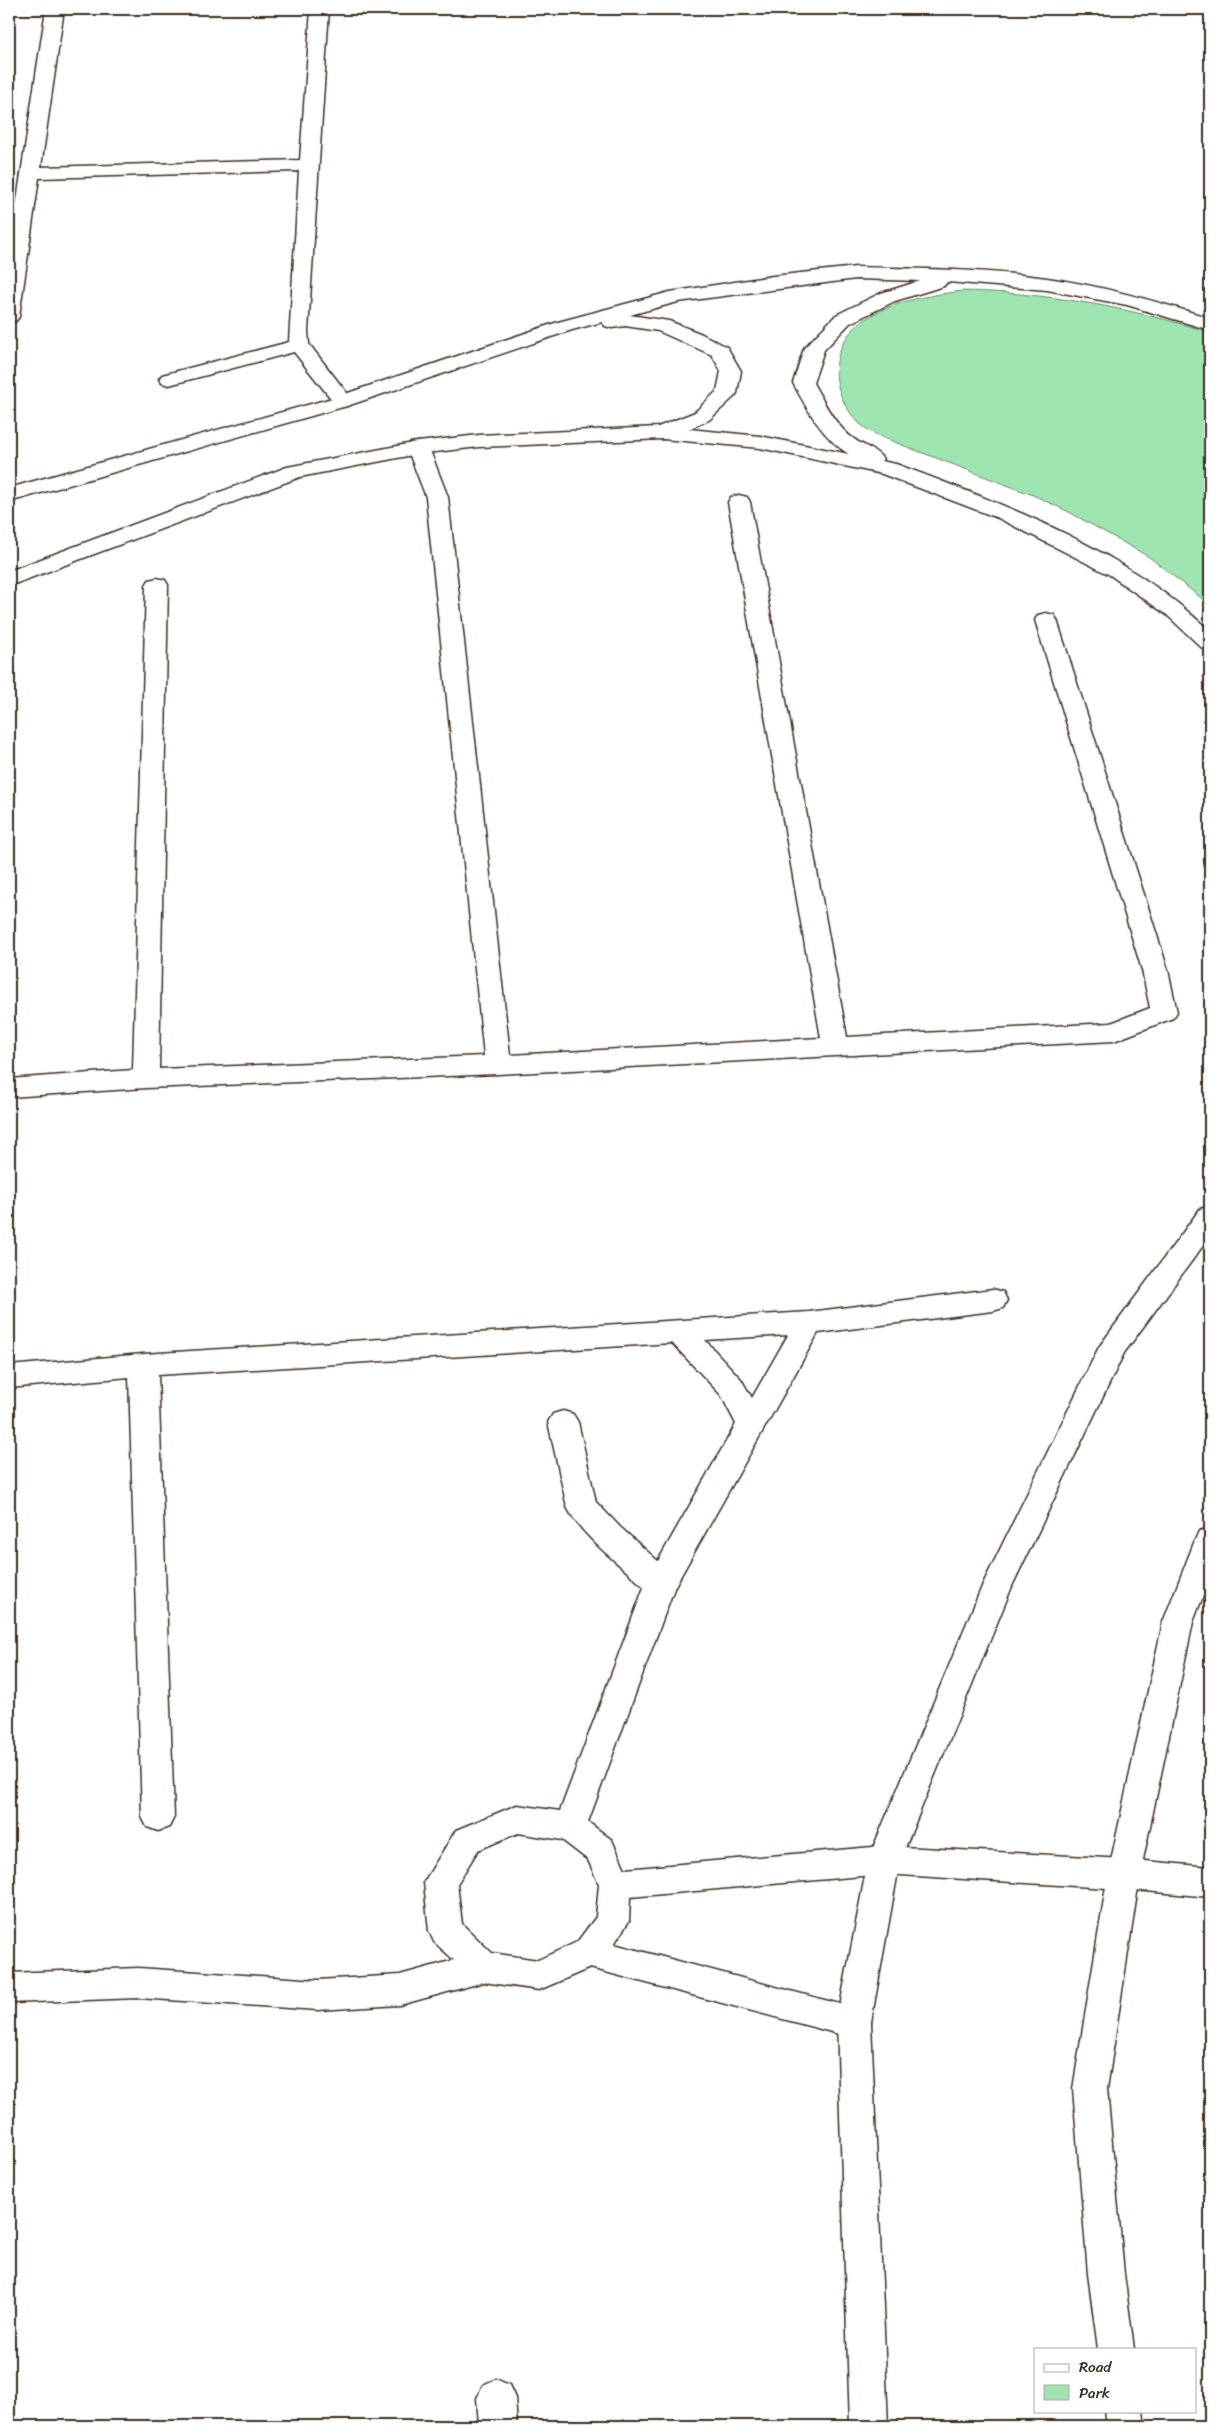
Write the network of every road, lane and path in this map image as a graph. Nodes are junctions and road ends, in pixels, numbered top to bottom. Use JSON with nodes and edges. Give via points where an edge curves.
{"nodes":[{"id":1,"x":55,"y":9,"type":"edge"},
{"id":2,"x":320,"y":9,"type":"edge"},
{"id":3,"x":310,"y":166,"type":"junction"},
{"id":4,"x":30,"y":173,"type":"junction"},
{"id":5,"x":958,"y":276,"type":"junction"},
{"id":6,"x":1131,"y":300,"type":"junction"},
{"id":7,"x":1200,"y":302,"type":"dead end"},
{"id":8,"x":9,"y":317,"type":"edge"},
{"id":9,"x":1210,"y":324,"type":"edge"},
{"id":10,"x":565,"y":326,"type":"junction"},
{"id":11,"x":299,"y":345,"type":"junction"},
{"id":12,"x":170,"y":379,"type":"dead end"},
{"id":13,"x":343,"y":401,"type":"junction"},
{"id":14,"x":663,"y":433,"type":"junction"},
{"id":15,"x":418,"y":448,"type":"junction"},
{"id":16,"x":888,"y":469,"type":"junction"},
{"id":17,"x":9,"y":495,"type":"edge"},
{"id":18,"x":740,"y":502,"type":"dead end"},
{"id":19,"x":9,"y":579,"type":"edge"},
{"id":20,"x":157,"y":585,"type":"dead end"},
{"id":21,"x":1046,"y":620,"type":"dead end"},
{"id":22,"x":1210,"y":643,"type":"edge"},
{"id":23,"x":836,"y":1047,"type":"junction"},
{"id":24,"x":498,"y":1065,"type":"junction"},
{"id":25,"x":146,"y":1079,"type":"junction"},
{"id":26,"x":9,"y":1088,"type":"edge"},
{"id":27,"x":1210,"y":1216,"type":"edge"},
{"id":28,"x":993,"y":1300,"type":"dead end"},
{"id":29,"x":809,"y":1323,"type":"junction"},
{"id":30,"x":679,"y":1331,"type":"junction"},
{"id":31,"x":143,"y":1365,"type":"junction"},
{"id":32,"x":9,"y":1376,"type":"edge"},
{"id":33,"x":563,"y":1422,"type":"dead end"},
{"id":34,"x":751,"y":1424,"type":"junction"},
{"id":35,"x":1210,"y":1540,"type":"edge"},
{"id":36,"x":661,"y":1583,"type":"junction"},
{"id":37,"x":158,"y":1817,"type":"dead end"},
{"id":38,"x":570,"y":1827,"type":"junction"},
{"id":39,"x":884,"y":1860,"type":"junction"},
{"id":40,"x":1124,"y":1874,"type":"junction"},
{"id":41,"x":1210,"y":1882,"type":"edge"},
{"id":42,"x":615,"y":1884,"type":"junction"},
{"id":43,"x":589,"y":1953,"type":"junction"},
{"id":44,"x":484,"y":1967,"type":"junction"},
{"id":45,"x":9,"y":1988,"type":"edge"},
{"id":46,"x":854,"y":2022,"type":"junction"},
{"id":47,"x":1116,"y":2348,"type":"edge"},
{"id":48,"x":1124,"y":2412,"type":"edge"},
{"id":49,"x":869,"y":2426,"type":"edge"},
{"id":50,"x":1126,"y":2426,"type":"edge"}],
"edges":[{"from":1,"to":4,"type":"street"},
{"from":2,"to":3,"type":"street"},
{"from":3,"to":4,"type":"street"},
{"from":3,"to":11,"type":"street"},
{"from":4,"to":8,"type":"street"},
{"from":5,"to":6,"type":"street","via":[[1047,284]]},
{"from":5,"to":10,"type":"street","via":[[856,273],[773,282],[678,296]]},
{"from":5,"to":16,"type":"street","via":[[888,297],[843,319],[814,348],[803,383],[818,410],[845,444]]},
{"from":6,"to":7,"type":"street"},
{"from":6,"to":9,"type":"street"},
{"from":10,"to":13,"type":"street"},
{"from":10,"to":14,"type":"street","via":[[625,320],[662,325],[720,351],[732,371],[727,393],[702,416]]},
{"from":11,"to":12,"type":"street"},
{"from":11,"to":13,"type":"street"},
{"from":13,"to":17,"type":"street"},
{"from":14,"to":15,"type":"street","via":[[479,441]]},
{"from":14,"to":16,"type":"street","via":[[760,442]]},
{"from":15,"to":19,"type":"street","via":[[295,472]]},
{"from":15,"to":24,"type":"street","via":[[438,497]]},
{"from":16,"to":22,"type":"street","via":[[1006,513],[1118,570],[1175,610]]},
{"from":18,"to":23,"type":"street"},
{"from":20,"to":25,"type":"street"},
{"from":21,"to":23,"type":"street","via":[[1155,970],[1164,1012],[1114,1032]]},
{"from":23,"to":24,"type":"street"},
{"from":24,"to":25,"type":"street"},
{"from":25,"to":26,"type":"street"},
{"from":27,"to":39,"type":"street","via":[[1113,1347],[998,1584]]},
{"from":28,"to":29,"type":"street"},
{"from":29,"to":30,"type":"street"},
{"from":29,"to":34,"type":"street"},
{"from":30,"to":31,"type":"street"},
{"from":30,"to":34,"type":"street","via":[[731,1387]]},
{"from":31,"to":32,"type":"street"},
{"from":31,"to":37,"type":"street"},
{"from":33,"to":36,"type":"street","via":[[582,1507]]},
{"from":34,"to":36,"type":"street"},
{"from":35,"to":40,"type":"street","via":[[1178,1622]]},
{"from":36,"to":38,"type":"street"},
{"from":38,"to":42,"type":"street","via":[[600,1850]]},
{"from":38,"to":44,"type":"street","via":[[517,1819],[468,1840],[440,1882],[446,1931]]},
{"from":39,"to":40,"type":"street"},
{"from":39,"to":42,"type":"street"},
{"from":39,"to":46,"type":"street"},
{"from":40,"to":41,"type":"street"},
{"from":40,"to":47,"type":"street","via":[[1090,2088]]},
{"from":42,"to":43,"type":"street","via":[[612,1921]]},
{"from":43,"to":44,"type":"street","via":[[539,1975]]},
{"from":43,"to":46,"type":"street"},
{"from":44,"to":45,"type":"street","via":[[400,1990],[318,1995],[138,1983]]},
{"from":46,"to":49,"type":"street"},
{"from":48,"to":50,"type":"street"}]}
